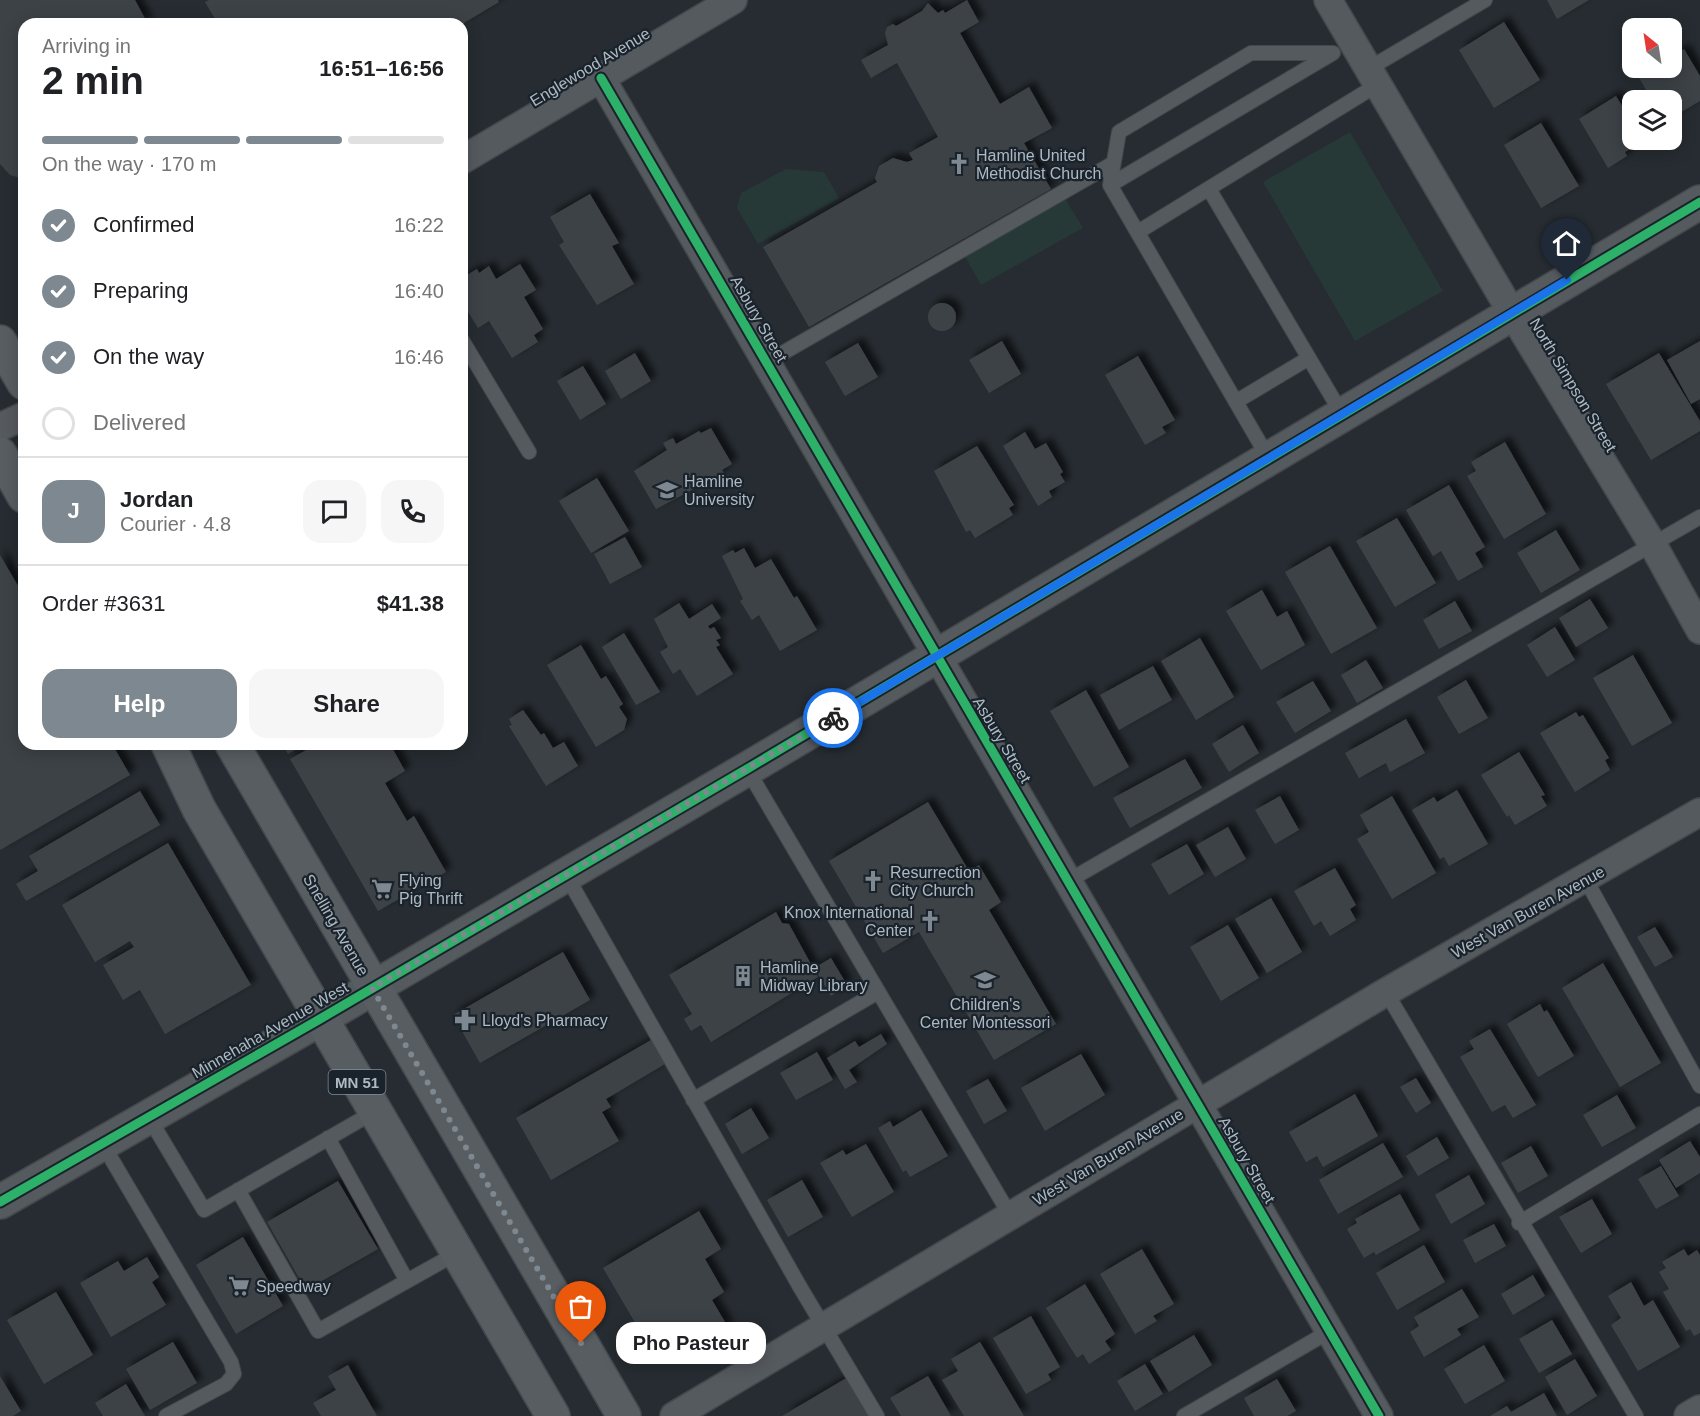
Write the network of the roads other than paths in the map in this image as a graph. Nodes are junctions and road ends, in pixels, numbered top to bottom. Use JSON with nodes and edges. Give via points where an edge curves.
{"nodes":[{"id":1,"x":733,"y":0,"type":"edge"},
{"id":2,"x":1328,"y":0,"type":"edge"},
{"id":3,"x":1485,"y":0,"type":"edge"},
{"id":4,"x":1343,"y":48,"type":"junction"},
{"id":5,"x":1373,"y":77,"type":"junction"},
{"id":6,"x":601,"y":78,"type":"junction"},
{"id":7,"x":468,"y":156,"type":"edge"},
{"id":8,"x":1112,"y":164,"type":"junction"},
{"id":9,"x":1110,"y":185,"type":"junction"},
{"id":10,"x":1209,"y":189,"type":"junction"},
{"id":11,"x":1700,"y":202,"type":"edge"},
{"id":12,"x":1138,"y":232,"type":"junction"},
{"id":13,"x":1512,"y":313,"type":"junction"},
{"id":14,"x":0,"y":342,"type":"edge"},
{"id":15,"x":468,"y":350,"type":"edge"},
{"id":16,"x":1309,"y":358,"type":"junction"},
{"id":17,"x":767,"y":362,"type":"junction"},
{"id":18,"x":18,"y":373,"type":"edge"},
{"id":19,"x":1236,"y":401,"type":"junction"},
{"id":20,"x":1342,"y":414,"type":"junction"},
{"id":21,"x":18,"y":419,"type":"edge"},
{"id":22,"x":0,"y":427,"type":"edge"},
{"id":23,"x":529,"y":452,"type":"dead end"},
{"id":24,"x":0,"y":454,"type":"edge"},
{"id":25,"x":1269,"y":459,"type":"junction"},
{"id":26,"x":18,"y":486,"type":"edge"},
{"id":27,"x":1700,"y":517,"type":"edge"},
{"id":28,"x":1653,"y":545,"type":"junction"},
{"id":29,"x":1700,"y":630,"type":"edge"},
{"id":30,"x":936,"y":657,"type":"junction"},
{"id":31,"x":171,"y":750,"type":"edge"},
{"id":32,"x":235,"y":750,"type":"edge"},
{"id":33,"x":747,"y":769,"type":"junction"},
{"id":34,"x":1700,"y":812,"type":"edge"},
{"id":35,"x":566,"y":875,"type":"junction"},
{"id":36,"x":1586,"y":880,"type":"junction"},
{"id":37,"x":1068,"y":881,"type":"junction"},
{"id":38,"x":372,"y":988,"type":"junction"},
{"id":39,"x":878,"y":992,"type":"junction"},
{"id":40,"x":1386,"y":992,"type":"junction"},
{"id":41,"x":320,"y":1019,"type":"junction"},
{"id":42,"x":1700,"y":1086,"type":"edge"},
{"id":43,"x":693,"y":1100,"type":"junction"},
{"id":44,"x":1198,"y":1104,"type":"junction"},
{"id":45,"x":374,"y":1112,"type":"junction"},
{"id":46,"x":1700,"y":1114,"type":"edge"},
{"id":47,"x":148,"y":1116,"type":"junction"},
{"id":48,"x":328,"y":1138,"type":"junction"},
{"id":49,"x":102,"y":1143,"type":"junction"},
{"id":50,"x":238,"y":1190,"type":"junction"},
{"id":51,"x":0,"y":1202,"type":"edge"},
{"id":52,"x":1010,"y":1215,"type":"junction"},
{"id":53,"x":1520,"y":1222,"type":"junction"},
{"id":54,"x":457,"y":1253,"type":"junction"},
{"id":55,"x":407,"y":1281,"type":"junction"},
{"id":56,"x":824,"y":1326,"type":"junction"},
{"id":57,"x":1329,"y":1331,"type":"junction"},
{"id":58,"x":1700,"y":1409,"type":"edge"},
{"id":59,"x":170,"y":1415,"type":"edge"},
{"id":60,"x":553,"y":1416,"type":"edge"},
{"id":61,"x":624,"y":1416,"type":"edge"},
{"id":62,"x":674,"y":1416,"type":"edge"},
{"id":63,"x":877,"y":1416,"type":"edge"},
{"id":64,"x":1184,"y":1416,"type":"edge"},
{"id":65,"x":1379,"y":1416,"type":"edge"},
{"id":66,"x":1636,"y":1416,"type":"edge"},
{"id":67,"x":1688,"y":1416,"type":"edge"}],
"edges":[{"from":1,"to":6,"type":"street","name":"Englewood Avenue"},
{"from":2,"to":4,"type":"street","name":"North Simpson Street"},
{"from":3,"to":5,"type":"lane"},
{"from":4,"to":5,"type":"street","name":"North Simpson Street"},
{"from":4,"to":8,"type":"lane","via":[[1251,53],[1119,132]]},
{"from":4,"to":9,"type":"lane"},
{"from":5,"to":10,"type":"lane"},
{"from":5,"to":13,"type":"street","name":"North Simpson Street"},
{"from":6,"to":7,"type":"street","name":"Englewood Avenue"},
{"from":6,"to":17,"type":"street","name":"Asbury Street"},
{"from":8,"to":9,"type":"lane"},
{"from":8,"to":17,"type":"lane"},
{"from":9,"to":12,"type":"lane"},
{"from":10,"to":12,"type":"lane"},
{"from":10,"to":16,"type":"lane"},
{"from":11,"to":13,"type":"street","name":"Minnehaha Avenue West"},
{"from":12,"to":19,"type":"lane"},
{"from":13,"to":20,"type":"street","name":"Minnehaha Avenue West"},
{"from":13,"to":28,"type":"street","name":"North Simpson Street"},
{"from":14,"to":18,"type":"main road"},
{"from":15,"to":23,"type":"lane"},
{"from":16,"to":19,"type":"lane"},
{"from":16,"to":20,"type":"lane"},
{"from":17,"to":30,"type":"street","name":"Asbury Street"},
{"from":19,"to":25,"type":"lane"},
{"from":20,"to":25,"type":"street","name":"Minnehaha Avenue West"},
{"from":21,"to":22,"type":"street"},
{"from":24,"to":26,"type":"main road"},
{"from":25,"to":30,"type":"street","name":"Minnehaha Avenue West"},
{"from":27,"to":28,"type":"lane"},
{"from":28,"to":29,"type":"street","name":"North Simpson Street"},
{"from":28,"to":37,"type":"lane"},
{"from":30,"to":33,"type":"street","name":"Minnehaha Avenue West"},
{"from":30,"to":37,"type":"street","name":"Asbury Street"},
{"from":31,"to":41,"type":"main road","number":"MN 51","via":[[199,809]]},
{"from":32,"to":38,"type":"main road","name":"Snelling Avenue"},
{"from":33,"to":35,"type":"street","name":"Minnehaha Avenue West"},
{"from":33,"to":39,"type":"lane"},
{"from":34,"to":36,"type":"street","name":"West Van Buren Avenue"},
{"from":35,"to":38,"type":"street","name":"Minnehaha Avenue West"},
{"from":35,"to":43,"type":"lane"},
{"from":36,"to":40,"type":"street","name":"West Van Buren Avenue"},
{"from":36,"to":42,"type":"lane"},
{"from":37,"to":44,"type":"street","name":"Asbury Street"},
{"from":38,"to":41,"type":"street","name":"Minnehaha Avenue West"},
{"from":38,"to":61,"type":"main road","name":"Snelling Avenue"},
{"from":39,"to":43,"type":"lane"},
{"from":39,"to":52,"type":"lane"},
{"from":40,"to":44,"type":"street","name":"West Van Buren Avenue"},
{"from":40,"to":53,"type":"lane"},
{"from":41,"to":45,"type":"main road","number":"MN 51"},
{"from":41,"to":47,"type":"street","name":"Minnehaha Avenue West"},
{"from":43,"to":56,"type":"lane"},
{"from":44,"to":52,"type":"street","name":"West Van Buren Avenue"},
{"from":44,"to":57,"type":"street","name":"Asbury Street"},
{"from":45,"to":48,"type":"lane"},
{"from":45,"to":54,"type":"main road","number":"MN 51"},
{"from":46,"to":53,"type":"lane"},
{"from":47,"to":49,"type":"street","name":"Minnehaha Avenue West"},
{"from":47,"to":50,"type":"lane","via":[[204,1210]]},
{"from":48,"to":50,"type":"lane"},
{"from":48,"to":55,"type":"lane"},
{"from":49,"to":51,"type":"street","name":"Minnehaha Avenue West"},
{"from":49,"to":59,"type":"lane","via":[[231,1362],[234,1374],[226,1384]]},
{"from":50,"to":55,"type":"lane","via":[[318,1330]]},
{"from":52,"to":56,"type":"street","name":"West Van Buren Avenue"},
{"from":53,"to":66,"type":"lane"},
{"from":54,"to":55,"type":"lane"},
{"from":54,"to":60,"type":"main road","number":"MN 51"},
{"from":56,"to":62,"type":"street","name":"West Van Buren Avenue"},
{"from":56,"to":63,"type":"lane"},
{"from":57,"to":64,"type":"lane"},
{"from":57,"to":65,"type":"street","name":"Asbury Street"},
{"from":58,"to":67,"type":"street"}]}
